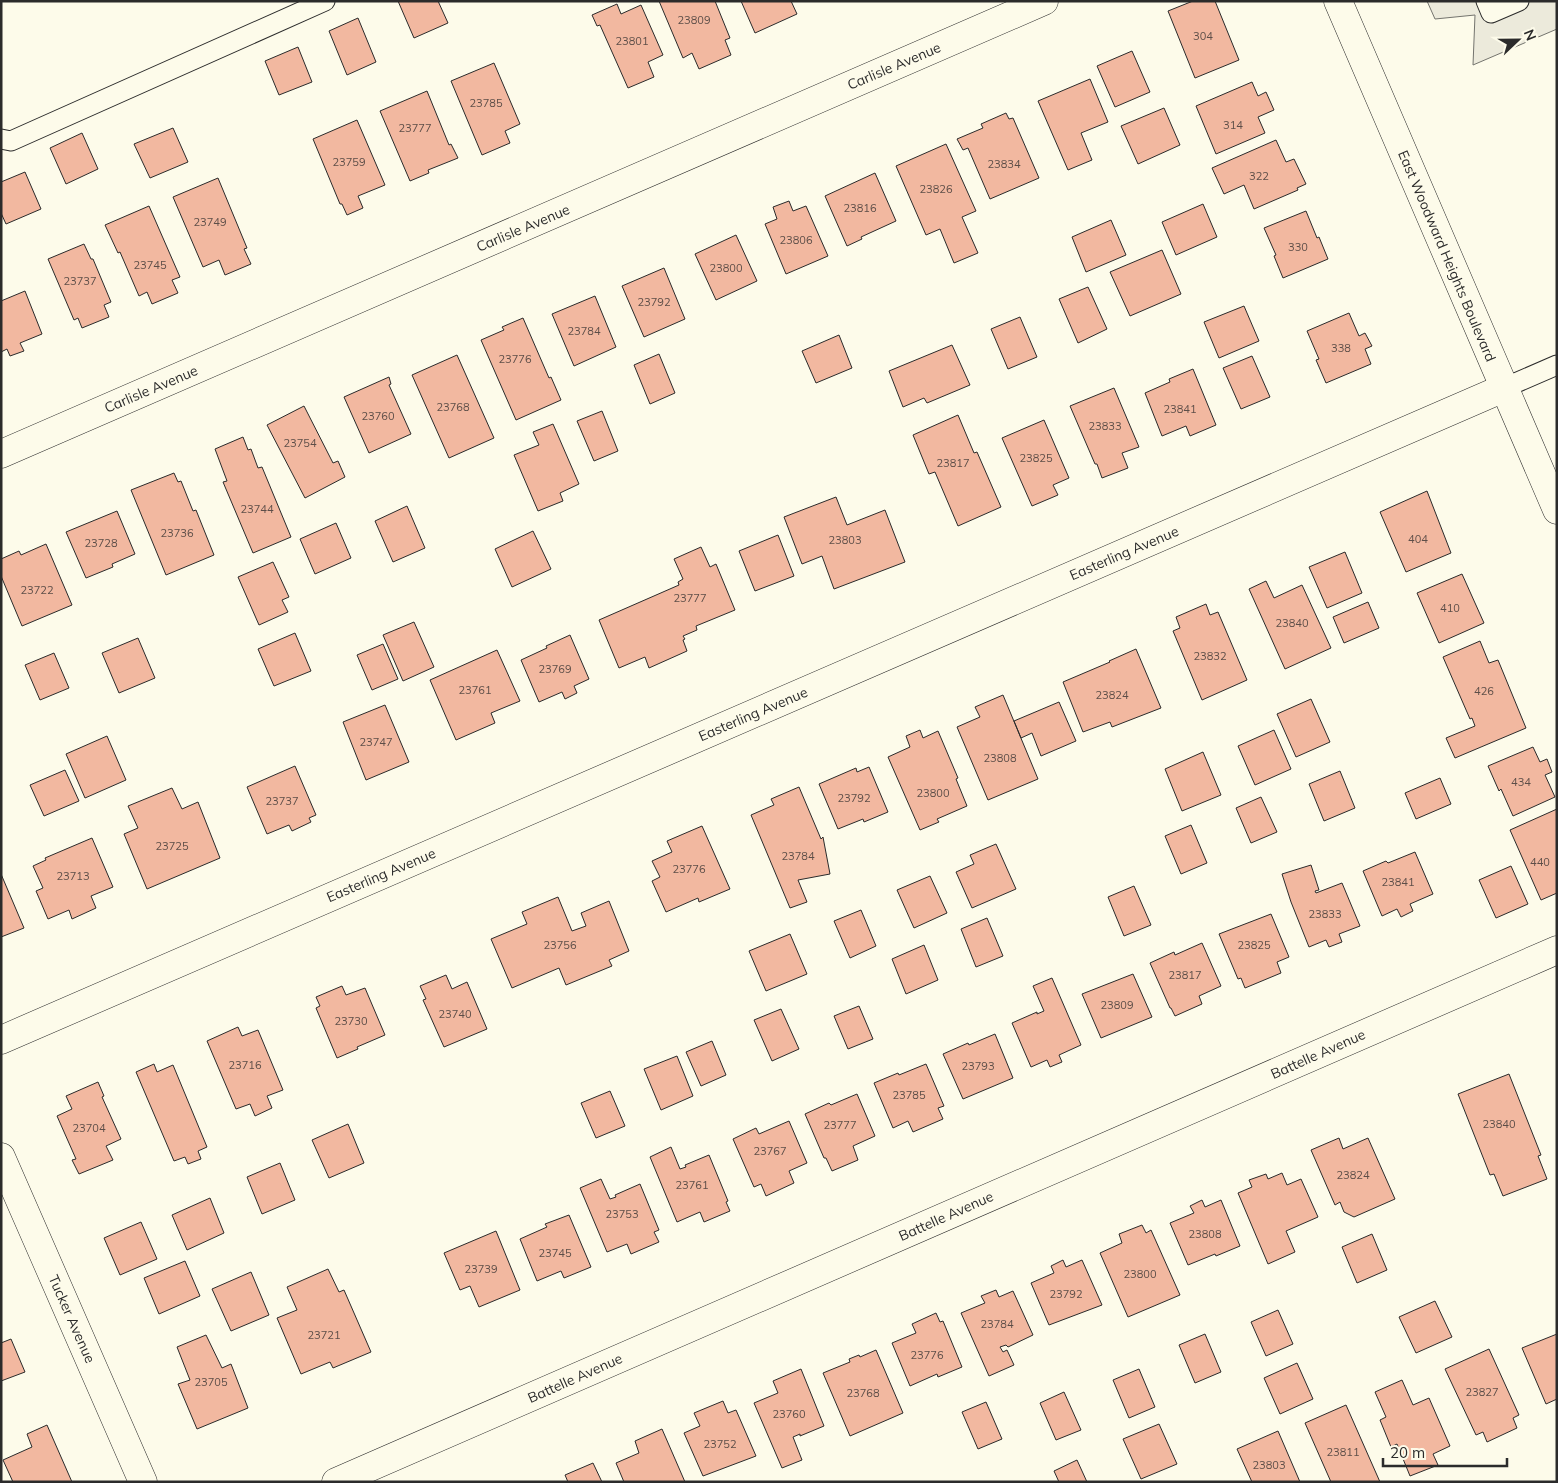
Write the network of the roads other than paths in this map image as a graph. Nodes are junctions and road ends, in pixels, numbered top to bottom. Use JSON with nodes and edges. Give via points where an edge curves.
{"nodes":[{"id":1,"x":325,"y":1,"type":"edge"},
{"id":2,"x":1044,"y":1,"type":"edge"},
{"id":3,"x":1338,"y":1,"type":"edge"},
{"id":4,"x":1486,"y":1,"type":"edge"},
{"id":5,"x":1518,"y":1,"type":"edge"},
{"id":6,"x":1,"y":139,"type":"edge"},
{"id":7,"x":1557,"y":365,"type":"edge"},
{"id":8,"x":1504,"y":388,"type":"junction"},
{"id":9,"x":1,"y":454,"type":"edge"},
{"id":10,"x":1557,"y":510,"type":"edge"},
{"id":11,"x":1557,"y":950,"type":"edge"},
{"id":12,"x":1,"y":1040,"type":"edge"},
{"id":13,"x":1,"y":1157,"type":"edge"},
{"id":14,"x":143,"y":1482,"type":"edge"},
{"id":15,"x":336,"y":1482,"type":"edge"}],
"edges":[{"from":1,"to":6,"type":"lane","via":[[11,141]]},
{"from":2,"to":9,"type":"street","name":"Carlisle Avenue"},
{"from":3,"to":8,"type":"street","name":"East Woodward Heights Boulevard"},
{"from":4,"to":5,"type":"lane","via":[[1491,13]]},
{"from":7,"to":8,"type":"lane"},
{"from":8,"to":10,"type":"street","name":"East Woodward Heights Boulevard"},
{"from":8,"to":12,"type":"street","name":"Easterling Avenue"},
{"from":11,"to":15,"type":"street","name":"Battelle Avenue"},
{"from":13,"to":14,"type":"street","name":"Tucker Avenue"}]}
